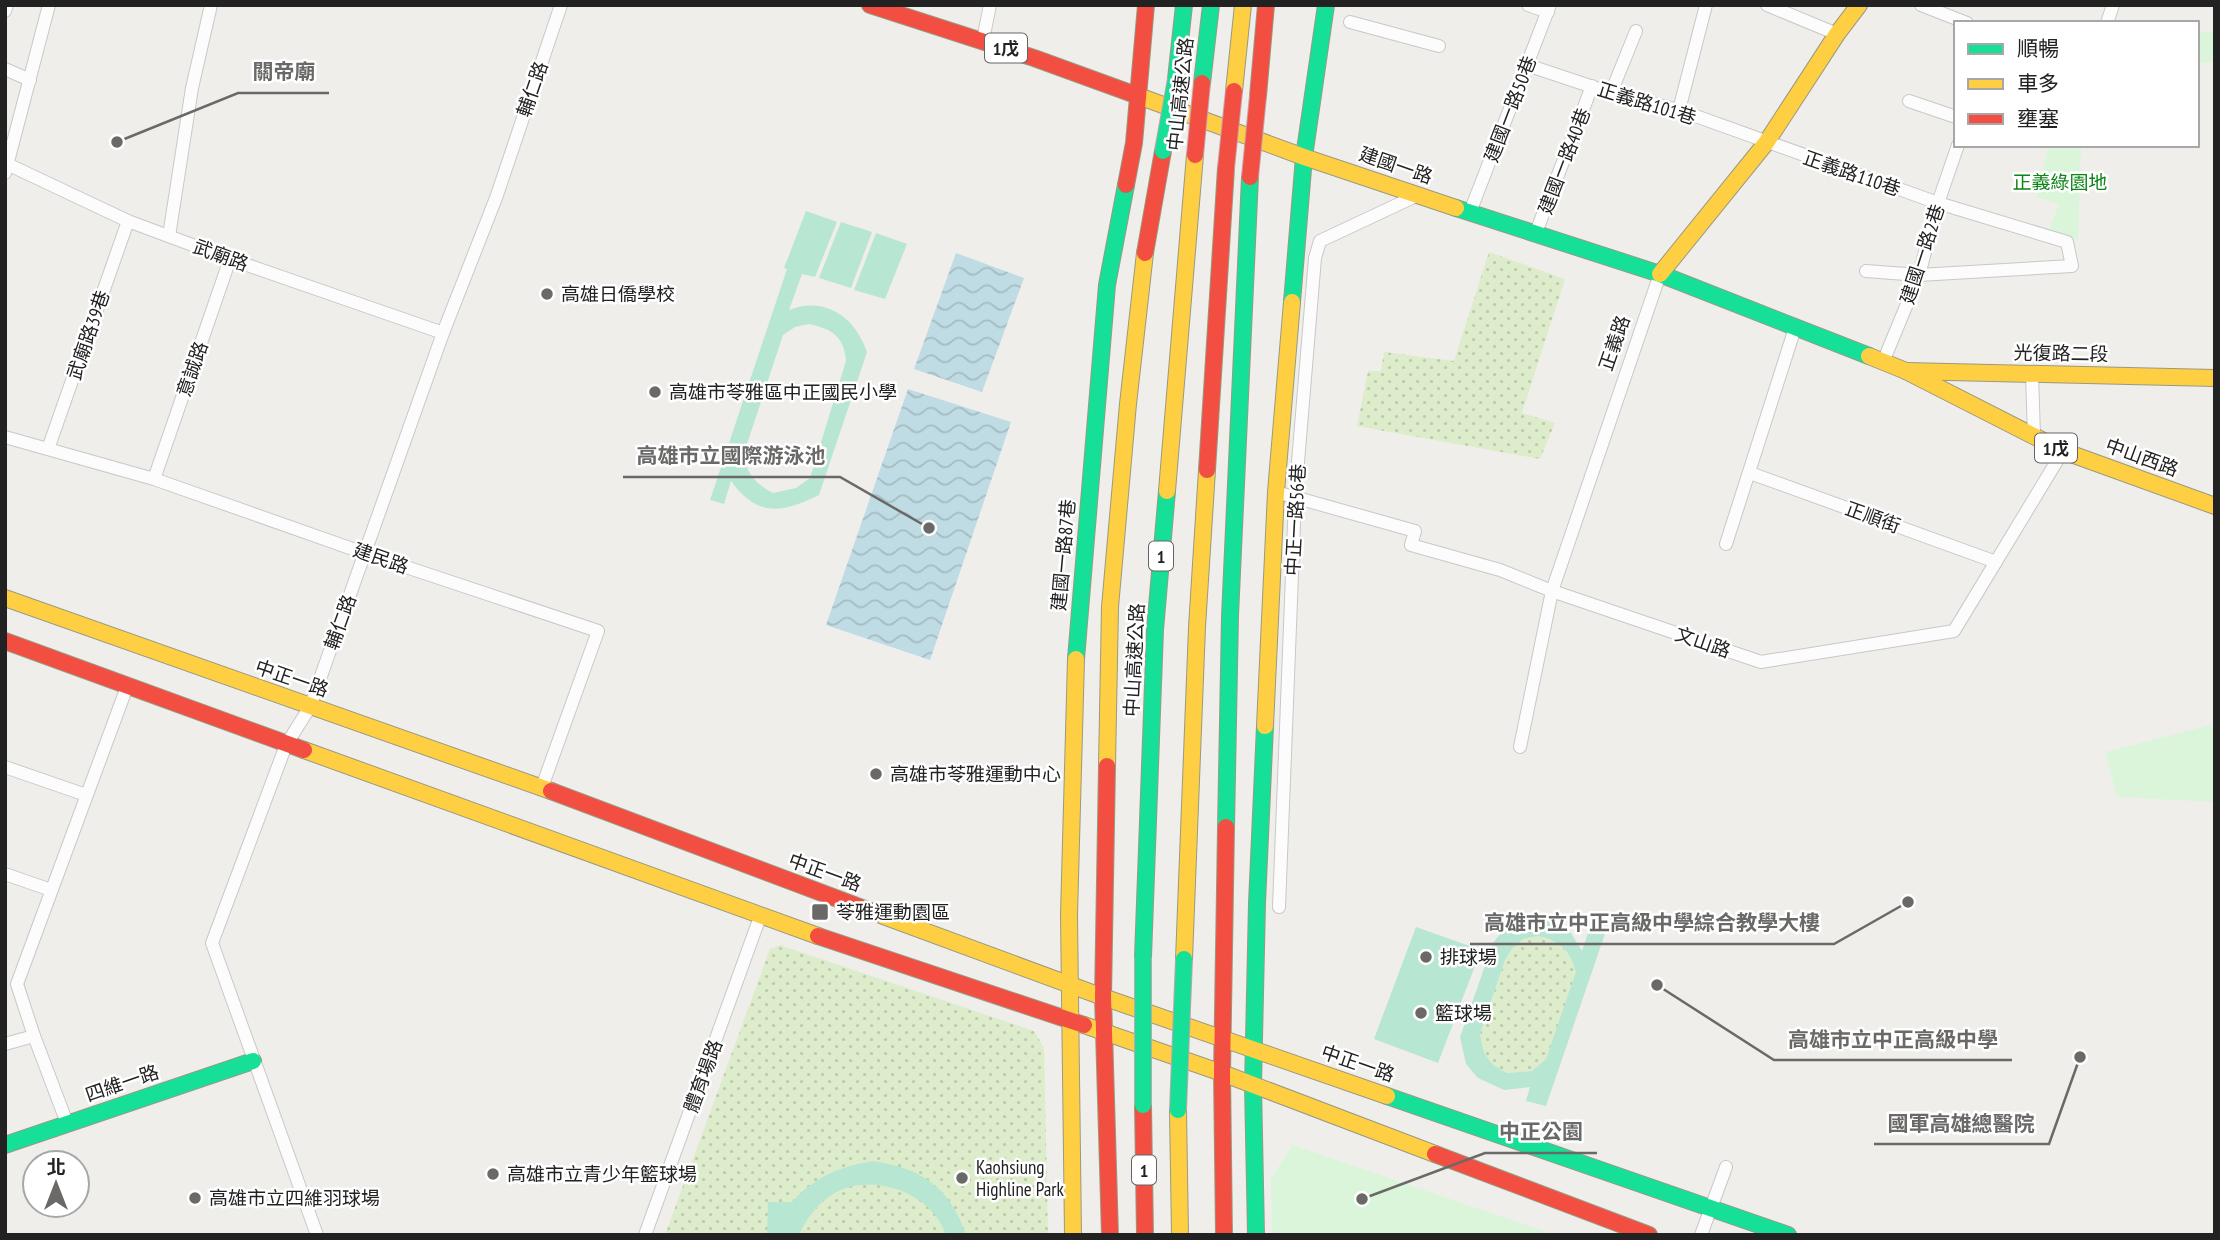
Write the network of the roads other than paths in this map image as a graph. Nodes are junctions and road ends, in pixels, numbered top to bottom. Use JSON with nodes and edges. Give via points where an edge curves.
{"nodes":[{"id":1,"x":7,"y":5,"type":"edge"},
{"id":2,"x":49,"y":5,"type":"edge"},
{"id":3,"x":211,"y":5,"type":"edge"},
{"id":4,"x":561,"y":5,"type":"edge"},
{"id":5,"x":870,"y":5,"type":"edge"},
{"id":6,"x":990,"y":5,"type":"edge"},
{"id":7,"x":1146,"y":5,"type":"edge"},
{"id":8,"x":1184,"y":5,"type":"edge"},
{"id":9,"x":1211,"y":5,"type":"edge"},
{"id":10,"x":1243,"y":5,"type":"edge"},
{"id":11,"x":1266,"y":5,"type":"edge"},
{"id":12,"x":1326,"y":5,"type":"edge"},
{"id":13,"x":1528,"y":5,"type":"edge"},
{"id":14,"x":1706,"y":5,"type":"edge"},
{"id":15,"x":1767,"y":5,"type":"edge"},
{"id":16,"x":1859,"y":5,"type":"edge"},
{"id":17,"x":1921,"y":5,"type":"edge"},
{"id":18,"x":1549,"y":9,"type":"edge"},
{"id":19,"x":5,"y":11,"type":"edge"},
{"id":20,"x":1962,"y":21,"type":"edge"},
{"id":21,"x":1350,"y":22,"type":"dead end"},
{"id":22,"x":1636,"y":31,"type":"dead end"},
{"id":23,"x":1837,"y":34,"type":"junction"},
{"id":24,"x":983,"y":40,"type":"junction"},
{"id":25,"x":1439,"y":47,"type":"dead end"},
{"id":26,"x":1527,"y":65,"type":"junction"},
{"id":27,"x":5,"y":69,"type":"edge"},
{"id":28,"x":30,"y":80,"type":"junction"},
{"id":29,"x":1592,"y":86,"type":"junction"},
{"id":30,"x":1611,"y":93,"type":"junction"},
{"id":31,"x":1139,"y":97,"type":"junction"},
{"id":32,"x":1909,"y":101,"type":"dead end"},
{"id":33,"x":1679,"y":110,"type":"junction"},
{"id":34,"x":1954,"y":116,"type":"edge"},
{"id":35,"x":1766,"y":143,"type":"junction"},
{"id":36,"x":1957,"y":147,"type":"edge"},
{"id":37,"x":1304,"y":157,"type":"junction"},
{"id":38,"x":6,"y":167,"type":"edge"},
{"id":39,"x":1418,"y":195,"type":"junction"},
{"id":40,"x":1938,"y":203,"type":"junction"},
{"id":41,"x":1470,"y":212,"type":"junction"},
{"id":42,"x":128,"y":221,"type":"junction"},
{"id":43,"x":1535,"y":235,"type":"junction"},
{"id":44,"x":169,"y":236,"type":"junction"},
{"id":45,"x":229,"y":259,"type":"junction"},
{"id":46,"x":1866,"y":271,"type":"dead end"},
{"id":47,"x":1660,"y":274,"type":"junction"},
{"id":48,"x":1919,"y":275,"type":"junction"},
{"id":49,"x":1794,"y":328,"type":"junction"},
{"id":50,"x":443,"y":333,"type":"junction"},
{"id":51,"x":1883,"y":362,"type":"junction"},
{"id":52,"x":1906,"y":370,"type":"junction"},
{"id":53,"x":2032,"y":374,"type":"junction"},
{"id":54,"x":2215,"y":378,"type":"edge"},
{"id":55,"x":2034,"y":436,"type":"junction"},
{"id":56,"x":5,"y":437,"type":"edge"},
{"id":57,"x":48,"y":449,"type":"junction"},
{"id":58,"x":2063,"y":451,"type":"junction"},
{"id":59,"x":1750,"y":473,"type":"junction"},
{"id":60,"x":154,"y":479,"type":"junction"},
{"id":61,"x":1276,"y":492,"type":"junction"},
{"id":62,"x":1296,"y":498,"type":"junction"},
{"id":63,"x":2215,"y":506,"type":"edge"},
{"id":64,"x":1726,"y":544,"type":"dead end"},
{"id":65,"x":364,"y":553,"type":"junction"},
{"id":66,"x":1996,"y":562,"type":"junction"},
{"id":67,"x":1552,"y":591,"type":"junction"},
{"id":68,"x":5,"y":598,"type":"edge"},
{"id":69,"x":5,"y":640,"type":"edge"},
{"id":70,"x":128,"y":684,"type":"junction"},
{"id":71,"x":310,"y":707,"type":"junction"},
{"id":72,"x":286,"y":745,"type":"junction"},
{"id":73,"x":1520,"y":747,"type":"dead end"},
{"id":74,"x":5,"y":767,"type":"edge"},
{"id":75,"x":542,"y":787,"type":"junction"},
{"id":76,"x":86,"y":795,"type":"junction"},
{"id":77,"x":5,"y":874,"type":"edge"},
{"id":78,"x":51,"y":890,"type":"junction"},
{"id":79,"x":1279,"y":907,"type":"dead end"},
{"id":80,"x":760,"y":917,"type":"junction"},
{"id":81,"x":11,"y":982,"type":"edge"},
{"id":82,"x":1071,"y":985,"type":"junction"},
{"id":83,"x":1103,"y":997,"type":"junction"},
{"id":84,"x":1070,"y":1020,"type":"junction"},
{"id":85,"x":1104,"y":1031,"type":"junction"},
{"id":86,"x":33,"y":1036,"type":"junction"},
{"id":87,"x":1223,"y":1038,"type":"junction"},
{"id":88,"x":5,"y":1044,"type":"edge"},
{"id":89,"x":1254,"y":1049,"type":"junction"},
{"id":90,"x":253,"y":1060,"type":"junction"},
{"id":91,"x":1222,"y":1073,"type":"junction"},
{"id":92,"x":1253,"y":1085,"type":"junction"},
{"id":93,"x":67,"y":1123,"type":"junction"},
{"id":94,"x":5,"y":1145,"type":"edge"},
{"id":95,"x":1726,"y":1167,"type":"dead end"},
{"id":96,"x":1711,"y":1208,"type":"junction"},
{"id":97,"x":317,"y":1235,"type":"edge"},
{"id":98,"x":645,"y":1235,"type":"edge"},
{"id":99,"x":1073,"y":1235,"type":"edge"},
{"id":100,"x":1110,"y":1235,"type":"edge"},
{"id":101,"x":1145,"y":1235,"type":"edge"},
{"id":102,"x":1180,"y":1235,"type":"edge"},
{"id":103,"x":1224,"y":1235,"type":"edge"},
{"id":104,"x":1256,"y":1235,"type":"edge"},
{"id":105,"x":1649,"y":1235,"type":"edge"},
{"id":106,"x":1701,"y":1235,"type":"edge"},
{"id":107,"x":1788,"y":1235,"type":"edge"}],
"edges":[{"from":1,"to":19,"type":"street"},
{"from":2,"to":28,"type":"street"},
{"from":3,"to":44,"type":"street","via":[[192,88]]},
{"from":4,"to":50,"type":"street","name":"輔仁路","via":[[496,198]]},
{"from":5,"to":24,"type":"main road","name":"建國一路","number":"1戊"},
{"from":6,"to":24,"type":"street"},
{"from":7,"to":31,"type":"main road","name":"建國一路87巷"},
{"from":8,"to":83,"type":"main road","bridge":true,"via":[[1142,272],[1110,607]]},
{"from":9,"to":101,"type":"main road","name":"中山高速公路","number":"1","bridge":true,"via":[[1155,630],[1143,957]]},
{"from":10,"to":102,"type":"main road","number":"1","bridge":true,"via":[[1226,168],[1197,627],[1178,1110]]},
{"from":11,"to":87,"type":"main road","bridge":true,"via":[[1250,177],[1230,615]]},
{"from":12,"to":37,"type":"main road"},
{"from":13,"to":18,"type":"street"},
{"from":14,"to":33,"type":"street"},
{"from":15,"to":23,"type":"street"},
{"from":16,"to":23,"type":"main road","name":"正義路"},
{"from":17,"to":20,"type":"street"},
{"from":18,"to":26,"type":"street","name":"建國一路50巷"},
{"from":21,"to":25,"type":"street"},
{"from":22,"to":30,"type":"street"},
{"from":23,"to":35,"type":"main road","name":"正義路"},
{"from":24,"to":31,"type":"main road","name":"建國一路","number":"1戊"},
{"from":26,"to":29,"type":"street","name":"正義路101巷"},
{"from":26,"to":41,"type":"street","name":"建國一路50巷"},
{"from":27,"to":28,"type":"street"},
{"from":28,"to":38,"type":"street"},
{"from":29,"to":30,"type":"street","name":"正義路101巷"},
{"from":29,"to":43,"type":"street","name":"建國一路40巷"},
{"from":30,"to":33,"type":"street","name":"正義路101巷"},
{"from":31,"to":37,"type":"main road","name":"建國一路","number":"1戊"},
{"from":31,"to":82,"type":"main road","name":"建國一路87巷","via":[[1135,143],[1107,285],[1075,674]]},
{"from":32,"to":34,"type":"street"},
{"from":33,"to":35,"type":"street","name":"正義路101巷"},
{"from":35,"to":40,"type":"street","name":"正義路110巷"},
{"from":35,"to":47,"type":"main road","name":"正義路"},
{"from":36,"to":40,"type":"street","name":"建國一路2巷"},
{"from":37,"to":39,"type":"main road","name":"建國一路","number":"1戊"},
{"from":37,"to":61,"type":"main road"},
{"from":38,"to":42,"type":"street","name":"武廟路"},
{"from":39,"to":41,"type":"main road","name":"建國一路","number":"1戊"},
{"from":39,"to":62,"type":"street","name":"中正一路56巷","via":[[1320,241]]},
{"from":40,"to":48,"type":"street","name":"建國一路2巷"},
{"from":40,"to":48,"type":"street","name":"正義路110巷","via":[[2067,242],[2072,266]]},
{"from":41,"to":43,"type":"main road","name":"建國一路","number":"1戊"},
{"from":42,"to":44,"type":"street","name":"武廟路"},
{"from":42,"to":57,"type":"street","name":"武廟路39巷"},
{"from":43,"to":47,"type":"main road","name":"建國一路","number":"1戊"},
{"from":44,"to":45,"type":"street","name":"武廟路"},
{"from":45,"to":50,"type":"street","name":"武廟路"},
{"from":45,"to":60,"type":"street","name":"意誠路"},
{"from":46,"to":48,"type":"street"},
{"from":47,"to":49,"type":"main road","name":"建國一路","number":"1戊"},
{"from":47,"to":67,"type":"street","name":"正義路"},
{"from":48,"to":51,"type":"street","name":"建國一路2巷"},
{"from":49,"to":51,"type":"main road","name":"建國一路","number":"1戊"},
{"from":49,"to":59,"type":"street"},
{"from":50,"to":65,"type":"street","name":"輔仁路"},
{"from":51,"to":52,"type":"main road","name":"建國一路","number":"1戊"},
{"from":52,"to":53,"type":"main road","name":"光復路二段"},
{"from":52,"to":55,"type":"main road","name":"中山西路","number":"1戊"},
{"from":53,"to":54,"type":"main road","name":"光復路二段"},
{"from":53,"to":55,"type":"street"},
{"from":55,"to":58,"type":"main road","name":"中山西路","number":"1戊"},
{"from":56,"to":57,"type":"street","name":"建民路"},
{"from":57,"to":60,"type":"street","name":"建民路"},
{"from":58,"to":63,"type":"main road","name":"中山西路","number":"1戊"},
{"from":58,"to":66,"type":"street","name":"文山路"},
{"from":59,"to":64,"type":"street"},
{"from":59,"to":66,"type":"street","name":"正順街"},
{"from":60,"to":65,"type":"street","name":"建民路"},
{"from":61,"to":62,"type":"street","name":"文山路"},
{"from":61,"to":89,"type":"main road"},
{"from":62,"to":67,"type":"street","name":"文山路","via":[[1415,531],[1411,545],[1500,570]]},
{"from":62,"to":79,"type":"street","name":"中正一路56巷"},
{"from":65,"to":71,"type":"street","name":"輔仁路"},
{"from":65,"to":75,"type":"street","name":"建民路","via":[[598,631]]},
{"from":66,"to":67,"type":"street","name":"文山路","via":[[1954,631],[1761,662]]},
{"from":67,"to":73,"type":"street","name":"正義路"},
{"from":68,"to":71,"type":"main road","name":"中正一路"},
{"from":69,"to":70,"type":"main road"},
{"from":70,"to":72,"type":"main road"},
{"from":70,"to":76,"type":"street"},
{"from":71,"to":72,"type":"street","name":"輔仁路"},
{"from":71,"to":75,"type":"main road","name":"中正一路"},
{"from":72,"to":80,"type":"main road"},
{"from":72,"to":90,"type":"street","name":"輔仁路","via":[[212,943]]},
{"from":74,"to":76,"type":"street"},
{"from":75,"to":82,"type":"main road","name":"中正一路"},
{"from":76,"to":78,"type":"street"},
{"from":77,"to":78,"type":"street"},
{"from":78,"to":81,"type":"street"},
{"from":80,"to":84,"type":"main road"},
{"from":80,"to":98,"type":"street","name":"體育場路"},
{"from":81,"to":86,"type":"street"},
{"from":82,"to":83,"type":"main road","name":"中正一路"},
{"from":82,"to":84,"type":"main road","name":"建國一路87巷"},
{"from":83,"to":85,"type":"main road"},
{"from":83,"to":87,"type":"main road","name":"中正一路"},
{"from":84,"to":85,"type":"main road"},
{"from":84,"to":99,"type":"main road","name":"建國一路87巷"},
{"from":85,"to":91,"type":"main road"},
{"from":85,"to":100,"type":"main road"},
{"from":86,"to":88,"type":"street"},
{"from":86,"to":93,"type":"street"},
{"from":87,"to":89,"type":"main road","name":"中正一路"},
{"from":87,"to":91,"type":"main road"},
{"from":89,"to":92,"type":"main road"},
{"from":89,"to":96,"type":"main road","name":"中正一路"},
{"from":90,"to":93,"type":"main road","name":"四維一路"},
{"from":90,"to":97,"type":"street","name":"輔仁路"},
{"from":91,"to":92,"type":"main road"},
{"from":91,"to":103,"type":"main road"},
{"from":92,"to":104,"type":"main road"},
{"from":92,"to":105,"type":"main road"},
{"from":93,"to":94,"type":"main road","name":"四維一路"},
{"from":95,"to":96,"type":"street"},
{"from":96,"to":106,"type":"street"},
{"from":96,"to":107,"type":"main road","name":"中正一路"}]}
